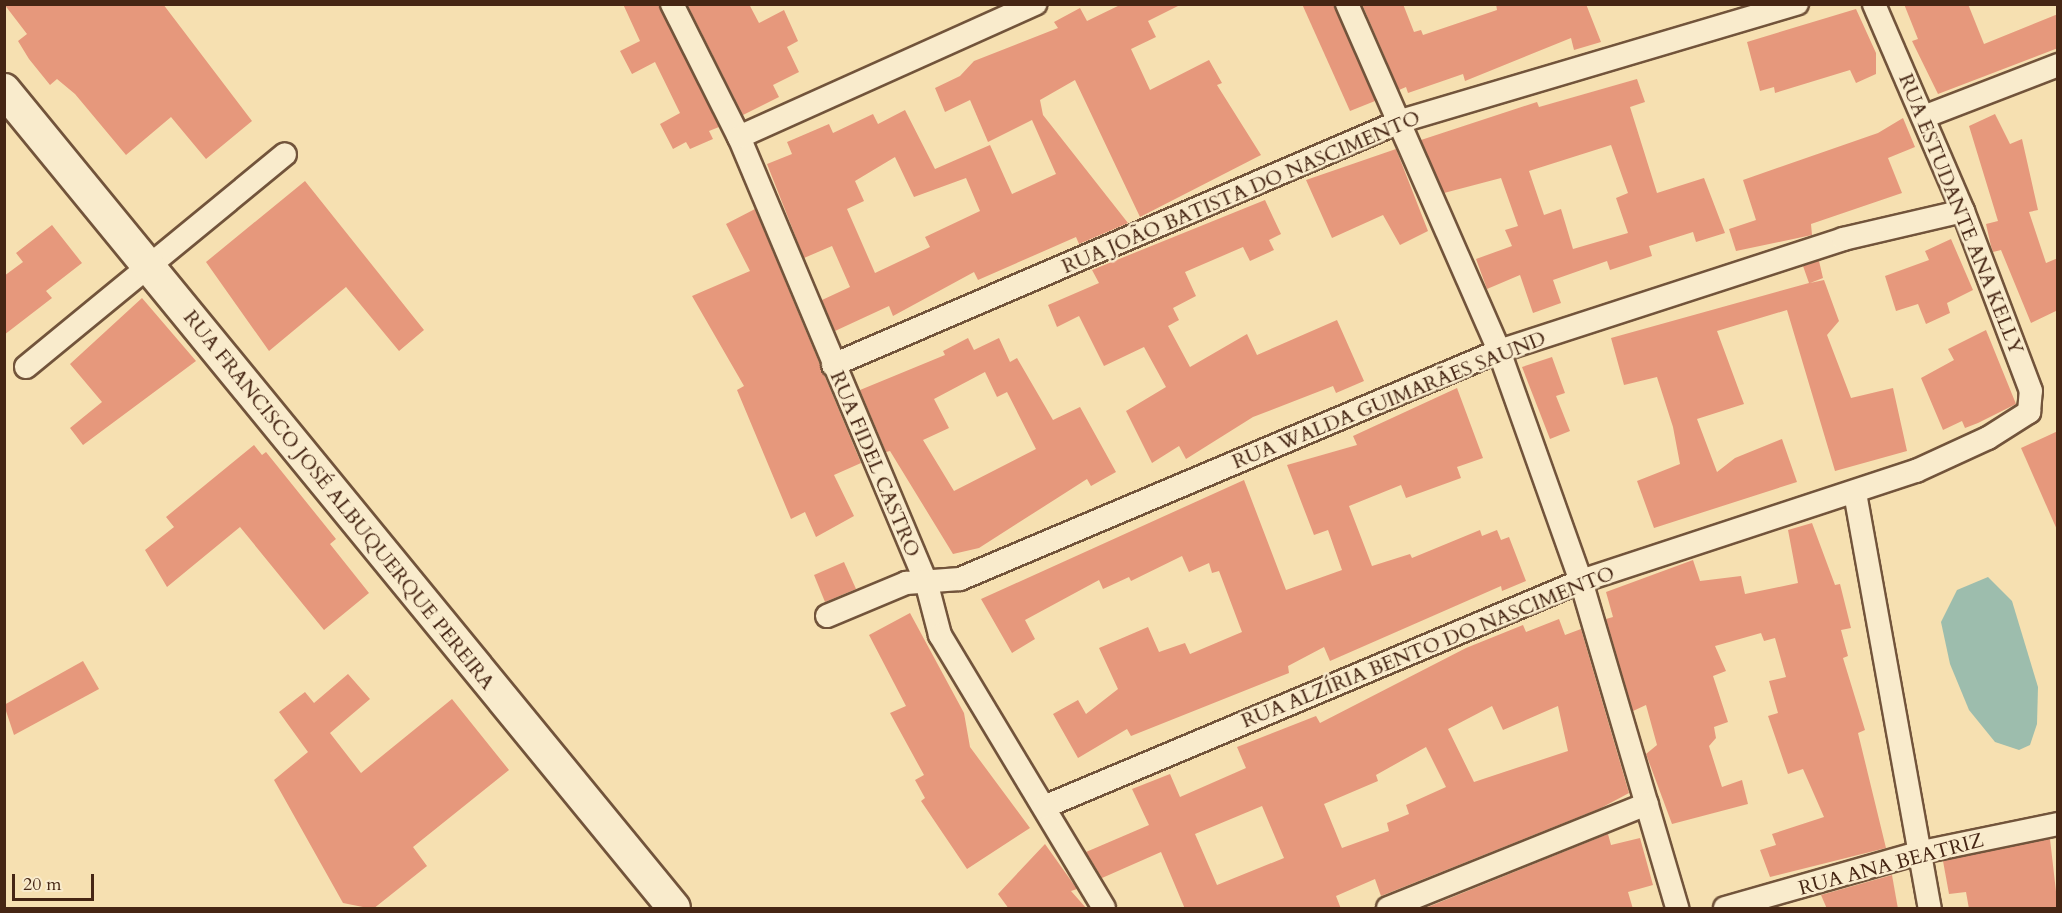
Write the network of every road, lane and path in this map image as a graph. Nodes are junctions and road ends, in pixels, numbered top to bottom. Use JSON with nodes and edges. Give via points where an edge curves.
{"nodes":[{"id":1,"x":672,"y":4,"type":"edge"},
{"id":2,"x":1035,"y":4,"type":"edge"},
{"id":3,"x":1347,"y":4,"type":"edge"},
{"id":4,"x":1797,"y":4,"type":"edge"},
{"id":5,"x":1874,"y":4,"type":"edge"},
{"id":6,"x":2058,"y":65,"type":"edge"},
{"id":7,"x":4,"y":90,"type":"edge"},
{"id":8,"x":1926,"y":116,"type":"junction"},
{"id":9,"x":1401,"y":121,"type":"junction"},
{"id":10,"x":739,"y":137,"type":"junction"},
{"id":11,"x":285,"y":154,"type":"dead end"},
{"id":12,"x":1963,"y":211,"type":"junction"},
{"id":13,"x":148,"y":267,"type":"junction"},
{"id":14,"x":1499,"y":351,"type":"junction"},
{"id":15,"x":833,"y":365,"type":"junction"},
{"id":16,"x":26,"y":367,"type":"dead end"},
{"id":17,"x":2017,"y":421,"type":"joint"},
{"id":18,"x":1855,"y":492,"type":"junction"},
{"id":19,"x":1581,"y":581,"type":"junction"},
{"id":20,"x":927,"y":585,"type":"junction"},
{"id":21,"x":827,"y":616,"type":"dead end"},
{"id":22,"x":1647,"y":804,"type":"junction"},
{"id":23,"x":1044,"y":807,"type":"junction"},
{"id":24,"x":2058,"y":824,"type":"edge"},
{"id":25,"x":1922,"y":852,"type":"junction"},
{"id":26,"x":674,"y":909,"type":"edge"},
{"id":27,"x":1104,"y":909,"type":"edge"},
{"id":28,"x":1388,"y":909,"type":"edge"},
{"id":29,"x":1677,"y":909,"type":"edge"},
{"id":30,"x":1725,"y":909,"type":"edge"},
{"id":31,"x":1930,"y":909,"type":"edge"}],
"edges":[{"from":1,"to":10,"type":"street","name":"RUA FIDEL CASTRO"},
{"from":2,"to":10,"type":"street"},
{"from":3,"to":9,"type":"street"},
{"from":4,"to":9,"type":"street","name":"RUA JOÃO BATISTA DO NASCIMENTO"},
{"from":5,"to":8,"type":"street","name":"RUA ESTUDANTE ANA KELLY"},
{"from":6,"to":8,"type":"street"},
{"from":7,"to":13,"type":"main road","name":"RUA FRANCISCO JOSÉ ALBUQUERQUE PEREIRA"},
{"from":8,"to":12,"type":"street","name":"RUA ESTUDANTE ANA KELLY"},
{"from":9,"to":14,"type":"street"},
{"from":9,"to":15,"type":"street","name":"RUA JOÃO BATISTA DO NASCIMENTO"},
{"from":10,"to":15,"type":"street","name":"RUA FIDEL CASTRO"},
{"from":11,"to":13,"type":"street"},
{"from":12,"to":14,"type":"street","name":"RUA WALDA GUIMARÃES SAUND","via":[[1843,239]]},
{"from":12,"to":17,"type":"street","name":"RUA ESTUDANTE ANA KELLY","via":[[2031,391],[2029,412]]},
{"from":13,"to":16,"type":"street"},
{"from":13,"to":26,"type":"main road","name":"RUA FRANCISCO JOSÉ ALBUQUERQUE PEREIRA"},
{"from":14,"to":19,"type":"street"},
{"from":14,"to":20,"type":"street","name":"RUA WALDA GUIMARÃES SAUND","via":[[960,579]]},
{"from":15,"to":20,"type":"street","name":"RUA FIDEL CASTRO"},
{"from":17,"to":18,"type":"street","name":"RUA ALZÍRIA BENTO DO NASCIMENTO","via":[[1916,471]]},
{"from":18,"to":19,"type":"street","name":"RUA ALZÍRIA BENTO DO NASCIMENTO"},
{"from":18,"to":25,"type":"street"},
{"from":19,"to":22,"type":"street"},
{"from":19,"to":23,"type":"street","name":"RUA ALZÍRIA BENTO DO NASCIMENTO"},
{"from":20,"to":21,"type":"street","name":"RUA WALDA GUIMARÃES SAUND","via":[[906,583]]},
{"from":20,"to":23,"type":"street","name":"RUA FIDEL CASTRO","via":[[940,635]]},
{"from":22,"to":28,"type":"street"},
{"from":22,"to":29,"type":"street"},
{"from":23,"to":27,"type":"street","name":"RUA FIDEL CASTRO"},
{"from":24,"to":25,"type":"street","name":"RUA ANA BEATRIZ"},
{"from":25,"to":30,"type":"street","name":"RUA ANA BEATRIZ"},
{"from":25,"to":31,"type":"street"}]}
